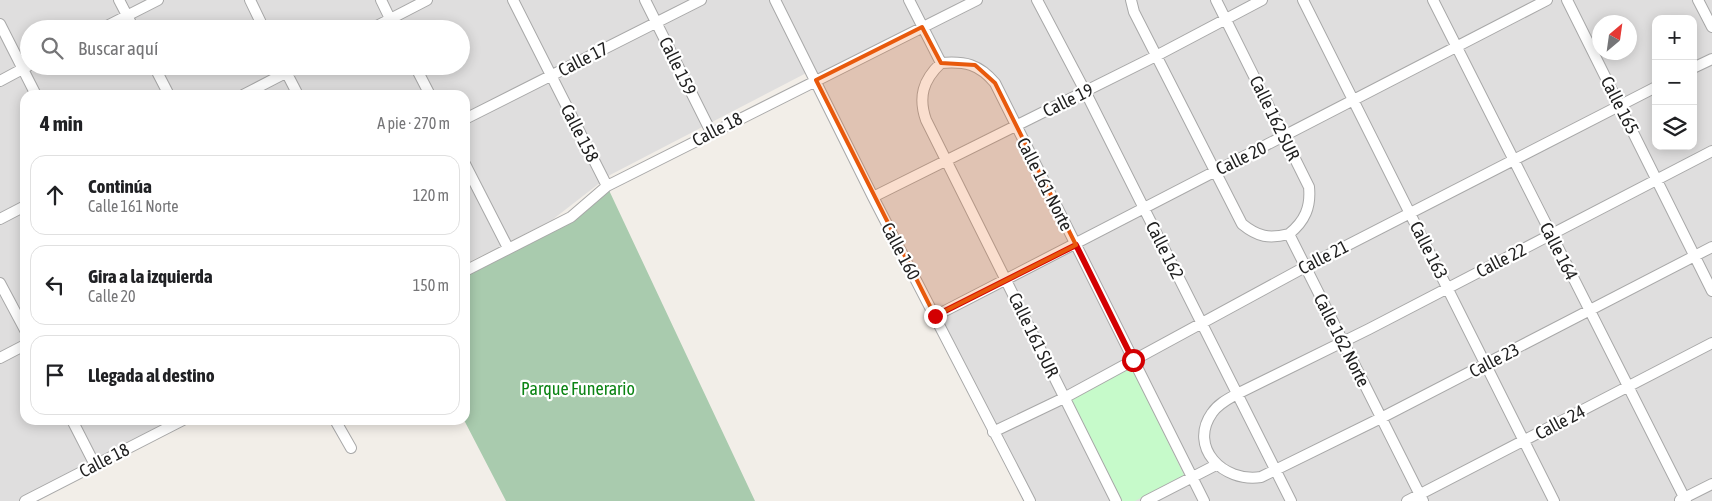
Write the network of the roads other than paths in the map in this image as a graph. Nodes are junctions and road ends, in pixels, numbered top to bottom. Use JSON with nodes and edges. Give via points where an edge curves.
{"nodes":[{"id":1,"x":119,"y":0,"type":"edge"},
{"id":2,"x":158,"y":0,"type":"edge"},
{"id":3,"x":250,"y":0,"type":"edge"},
{"id":4,"x":381,"y":0,"type":"edge"},
{"id":5,"x":427,"y":0,"type":"edge"},
{"id":6,"x":513,"y":0,"type":"edge"},
{"id":7,"x":645,"y":0,"type":"edge"},
{"id":8,"x":702,"y":0,"type":"edge"},
{"id":9,"x":775,"y":0,"type":"edge"},
{"id":10,"x":908,"y":0,"type":"edge"},
{"id":11,"x":977,"y":0,"type":"edge"},
{"id":12,"x":1037,"y":0,"type":"edge"},
{"id":13,"x":1131,"y":0,"type":"edge"},
{"id":14,"x":1216,"y":0,"type":"edge"},
{"id":15,"x":1262,"y":0,"type":"edge"},
{"id":16,"x":1303,"y":0,"type":"edge"},
{"id":17,"x":1433,"y":0,"type":"edge"},
{"id":18,"x":1548,"y":0,"type":"edge"},
{"id":19,"x":1567,"y":0,"type":"edge"},
{"id":20,"x":1698,"y":0,"type":"edge"},
{"id":21,"x":127,"y":16,"type":"junction"},
{"id":22,"x":390,"y":18,"type":"junction"},
{"id":23,"x":1226,"y":19,"type":"junction"},
{"id":24,"x":119,"y":20,"type":"edge"},
{"id":25,"x":129,"y":20,"type":"edge"},
{"id":26,"x":260,"y":20,"type":"edge"},
{"id":27,"x":387,"y":20,"type":"edge"},
{"id":28,"x":657,"y":22,"type":"junction"},
{"id":29,"x":0,"y":24,"type":"edge"},
{"id":30,"x":922,"y":27,"type":"junction"},
{"id":31,"x":1712,"y":27,"type":"edge"},
{"id":32,"x":1457,"y":45,"type":"junction"},
{"id":33,"x":1156,"y":56,"type":"junction"},
{"id":34,"x":20,"y":57,"type":"edge"},
{"id":35,"x":1712,"y":59,"type":"edge"},
{"id":36,"x":941,"y":63,"type":"junction"},
{"id":37,"x":1697,"y":66,"type":"edge"},
{"id":38,"x":20,"y":70,"type":"edge"},
{"id":39,"x":29,"y":75,"type":"edge"},
{"id":40,"x":159,"y":75,"type":"edge"},
{"id":41,"x":277,"y":75,"type":"edge"},
{"id":42,"x":288,"y":75,"type":"edge"},
{"id":43,"x":420,"y":75,"type":"edge"},
{"id":44,"x":550,"y":76,"type":"junction"},
{"id":45,"x":816,"y":80,"type":"junction"},
{"id":46,"x":0,"y":81,"type":"edge"},
{"id":47,"x":1652,"y":89,"type":"edge"},
{"id":48,"x":34,"y":90,"type":"edge"},
{"id":49,"x":166,"y":90,"type":"edge"},
{"id":50,"x":251,"y":90,"type":"edge"},
{"id":51,"x":295,"y":90,"type":"edge"},
{"id":52,"x":427,"y":90,"type":"edge"},
{"id":53,"x":1085,"y":91,"type":"junction"},
{"id":54,"x":1352,"y":99,"type":"junction"},
{"id":55,"x":1620,"y":106,"type":"junction"},
{"id":56,"x":470,"y":116,"type":"edge"},
{"id":57,"x":1016,"y":126,"type":"junction"},
{"id":58,"x":711,"y":132,"type":"junction"},
{"id":59,"x":1285,"y":136,"type":"junction"},
{"id":60,"x":1712,"y":152,"type":"edge"},
{"id":61,"x":1512,"y":159,"type":"junction"},
{"id":62,"x":946,"y":161,"type":"junction"},
{"id":63,"x":1213,"y":171,"type":"junction"},
{"id":64,"x":470,"y":174,"type":"edge"},
{"id":65,"x":1658,"y":180,"type":"junction"},
{"id":66,"x":608,"y":186,"type":"junction"},
{"id":67,"x":873,"y":197,"type":"junction"},
{"id":68,"x":1143,"y":207,"type":"junction"},
{"id":69,"x":20,"y":209,"type":"edge"},
{"id":70,"x":1410,"y":213,"type":"junction"},
{"id":71,"x":0,"y":219,"type":"edge"},
{"id":72,"x":1289,"y":234,"type":"junction"},
{"id":73,"x":1550,"y":235,"type":"junction"},
{"id":74,"x":1076,"y":245,"type":"junction"},
{"id":75,"x":1712,"y":247,"type":"edge"},
{"id":76,"x":508,"y":248,"type":"junction"},
{"id":77,"x":1694,"y":256,"type":"junction"},
{"id":78,"x":1305,"y":267,"type":"junction"},
{"id":79,"x":470,"y":268,"type":"edge"},
{"id":80,"x":1006,"y":280,"type":"junction"},
{"id":81,"x":0,"y":283,"type":"edge"},
{"id":82,"x":1448,"y":287,"type":"junction"},
{"id":83,"x":1712,"y":291,"type":"edge"},
{"id":84,"x":1590,"y":311,"type":"junction"},
{"id":85,"x":935,"y":316,"type":"junction"},
{"id":86,"x":20,"y":321,"type":"edge"},
{"id":87,"x":1202,"y":321,"type":"junction"},
{"id":88,"x":1343,"y":342,"type":"junction"},
{"id":89,"x":1712,"y":342,"type":"edge"},
{"id":90,"x":20,"y":348,"type":"edge"},
{"id":91,"x":0,"y":358,"type":"edge"},
{"id":92,"x":1133,"y":360,"type":"junction"},
{"id":93,"x":1486,"y":364,"type":"junction"},
{"id":94,"x":1628,"y":385,"type":"junction"},
{"id":95,"x":1237,"y":394,"type":"junction"},
{"id":96,"x":1064,"y":398,"type":"junction"},
{"id":97,"x":1381,"y":418,"type":"junction"},
{"id":98,"x":75,"y":425,"type":"edge"},
{"id":99,"x":173,"y":425,"type":"edge"},
{"id":100,"x":338,"y":425,"type":"edge"},
{"id":101,"x":993,"y":432,"type":"junction"},
{"id":102,"x":1524,"y":441,"type":"junction"},
{"id":103,"x":350,"y":448,"type":"dead end"},
{"id":104,"x":95,"y":465,"type":"junction"},
{"id":105,"x":1216,"y":465,"type":"junction"},
{"id":106,"x":1276,"y":471,"type":"junction"},
{"id":107,"x":1192,"y":478,"type":"junction"},
{"id":108,"x":1712,"y":484,"type":"edge"},
{"id":109,"x":1422,"y":498,"type":"edge"},
{"id":110,"x":1683,"y":500,"type":"edge"},
{"id":111,"x":25,"y":501,"type":"edge"},
{"id":112,"x":1030,"y":501,"type":"edge"},
{"id":113,"x":1116,"y":501,"type":"edge"},
{"id":114,"x":1146,"y":501,"type":"edge"},
{"id":115,"x":1204,"y":501,"type":"edge"},
{"id":116,"x":1291,"y":501,"type":"edge"},
{"id":117,"x":1407,"y":501,"type":"edge"},
{"id":118,"x":1554,"y":501,"type":"edge"}],
"edges":[{"from":1,"to":21,"type":"street"},
{"from":2,"to":21,"type":"street"},
{"from":3,"to":26,"type":"street"},
{"from":4,"to":22,"type":"street"},
{"from":5,"to":22,"type":"street"},
{"from":6,"to":44,"type":"street","name":"Calle 158"},
{"from":7,"to":28,"type":"street","name":"Calle 159"},
{"from":8,"to":28,"type":"street","name":"Calle 17"},
{"from":9,"to":45,"type":"street","name":"Calle 160"},
{"from":10,"to":30,"type":"street"},
{"from":11,"to":30,"type":"street","name":"Calle 18"},
{"from":12,"to":53,"type":"street","name":"Calle 162"},
{"from":13,"to":33,"type":"street"},
{"from":14,"to":23,"type":"street","name":"Calle 162 SUR"},
{"from":15,"to":23,"type":"street","name":"Calle 19"},
{"from":16,"to":54,"type":"street","name":"Calle 163"},
{"from":17,"to":32,"type":"street","name":"Calle 164"},
{"from":18,"to":32,"type":"street","name":"Calle 20"},
{"from":19,"to":55,"type":"street","name":"Calle 165"},
{"from":20,"to":31,"type":"street"},
{"from":21,"to":24,"type":"street"},
{"from":21,"to":25,"type":"street"},
{"from":22,"to":27,"type":"street"},
{"from":23,"to":33,"type":"street","name":"Calle 19"},
{"from":23,"to":59,"type":"street","name":"Calle 162 SUR"},
{"from":28,"to":44,"type":"street","name":"Calle 17"},
{"from":28,"to":58,"type":"street","name":"Calle 159"},
{"from":29,"to":34,"type":"street"},
{"from":30,"to":36,"type":"street"},
{"from":30,"to":45,"type":"street","name":"Calle 18"},
{"from":32,"to":54,"type":"street","name":"Calle 20"},
{"from":32,"to":61,"type":"street","name":"Calle 164"},
{"from":33,"to":53,"type":"street","name":"Calle 19"},
{"from":33,"to":63,"type":"street"},
{"from":35,"to":37,"type":"street"},
{"from":36,"to":57,"type":"street","name":"Calle 161 Norte","via":[[963,62],[986,73],[995,83]]},
{"from":36,"to":62,"type":"street","name":"Calle 161 SUR","via":[[921,94],[921,106]]},
{"from":38,"to":46,"type":"street"},
{"from":39,"to":48,"type":"street"},
{"from":40,"to":49,"type":"street"},
{"from":41,"to":50,"type":"street"},
{"from":42,"to":51,"type":"street"},
{"from":43,"to":52,"type":"street"},
{"from":44,"to":56,"type":"street","name":"Calle 17"},
{"from":44,"to":66,"type":"street","name":"Calle 158"},
{"from":45,"to":58,"type":"street","name":"Calle 18"},
{"from":45,"to":67,"type":"street","name":"Calle 160"},
{"from":47,"to":55,"type":"street","name":"Calle 21"},
{"from":53,"to":57,"type":"street","name":"Calle 19"},
{"from":53,"to":68,"type":"street","name":"Calle 162"},
{"from":54,"to":59,"type":"street","name":"Calle 20"},
{"from":54,"to":70,"type":"street","name":"Calle 163"},
{"from":55,"to":61,"type":"street","name":"Calle 21"},
{"from":55,"to":65,"type":"street","name":"Calle 165"},
{"from":57,"to":62,"type":"street","name":"Calle 19"},
{"from":57,"to":74,"type":"street","name":"Calle 161 Norte"},
{"from":58,"to":66,"type":"street","name":"Calle 18"},
{"from":59,"to":63,"type":"street","name":"Calle 20"},
{"from":59,"to":72,"type":"street","name":"Calle 162 SUR","via":[[1309,187],[1310,200],[1306,215]]},
{"from":60,"to":65,"type":"street","name":"Calle 22"},
{"from":61,"to":70,"type":"street","name":"Calle 21"},
{"from":61,"to":73,"type":"street","name":"Calle 164"},
{"from":62,"to":67,"type":"street","name":"Calle 19"},
{"from":62,"to":80,"type":"street","name":"Calle 161 SUR"},
{"from":63,"to":68,"type":"street","name":"Calle 20"},
{"from":63,"to":72,"type":"street","via":[[1242,224],[1264,237]]},
{"from":64,"to":76,"type":"street"},
{"from":65,"to":73,"type":"street","name":"Calle 22"},
{"from":65,"to":77,"type":"street","name":"Calle 165"},
{"from":66,"to":76,"type":"street","name":"Calle 18","via":[[570,217]]},
{"from":67,"to":85,"type":"street","name":"Calle 160"},
{"from":68,"to":74,"type":"street","name":"Calle 20"},
{"from":68,"to":87,"type":"street","name":"Calle 162"},
{"from":69,"to":71,"type":"street"},
{"from":70,"to":78,"type":"street","name":"Calle 21"},
{"from":70,"to":82,"type":"street","name":"Calle 163"},
{"from":72,"to":78,"type":"street","name":"Calle 162 Norte"},
{"from":73,"to":82,"type":"street","name":"Calle 22"},
{"from":73,"to":84,"type":"street","name":"Calle 164"},
{"from":74,"to":80,"type":"street","name":"Calle 20"},
{"from":74,"to":92,"type":"street","name":"Calle 161 Norte"},
{"from":75,"to":77,"type":"street","name":"Calle 23"},
{"from":76,"to":79,"type":"street","name":"Calle 18"},
{"from":77,"to":83,"type":"street","name":"Calle 165"},
{"from":77,"to":84,"type":"street","name":"Calle 23"},
{"from":78,"to":87,"type":"street","name":"Calle 21"},
{"from":78,"to":88,"type":"street","name":"Calle 162 Norte"},
{"from":80,"to":85,"type":"street","name":"Calle 20"},
{"from":80,"to":96,"type":"street","name":"Calle 161 SUR"},
{"from":81,"to":86,"type":"street"},
{"from":82,"to":88,"type":"street","name":"Calle 22"},
{"from":82,"to":93,"type":"street","name":"Calle 163"},
{"from":84,"to":93,"type":"street","name":"Calle 23"},
{"from":84,"to":94,"type":"street","name":"Calle 164"},
{"from":85,"to":101,"type":"street","name":"Calle 160"},
{"from":87,"to":92,"type":"street","name":"Calle 21"},
{"from":87,"to":95,"type":"street","name":"Calle 162"},
{"from":88,"to":95,"type":"street","name":"Calle 22"},
{"from":88,"to":97,"type":"street","name":"Calle 162 Norte"},
{"from":89,"to":94,"type":"street","name":"Calle 24"},
{"from":90,"to":91,"type":"street"},
{"from":92,"to":96,"type":"street","name":"Calle 21"},
{"from":92,"to":107,"type":"street","name":"Calle 161 Norte"},
{"from":93,"to":97,"type":"street","name":"Calle 23"},
{"from":93,"to":102,"type":"street","name":"Calle 163"},
{"from":94,"to":102,"type":"street","name":"Calle 24"},
{"from":94,"to":110,"type":"street","name":"Calle 164"},
{"from":95,"to":105,"type":"street","name":"Calle 22","via":[[1220,404],[1206,426],[1205,437]]},
{"from":95,"to":106,"type":"street","name":"Calle 162"},
{"from":96,"to":101,"type":"street","name":"Calle 21"},
{"from":96,"to":113,"type":"street","name":"Calle 161 SUR"},
{"from":97,"to":106,"type":"street","name":"Calle 23"},
{"from":97,"to":109,"type":"street","name":"Calle 162 Norte"},
{"from":98,"to":104,"type":"street"},
{"from":99,"to":104,"type":"street","name":"Calle 18"},
{"from":100,"to":103,"type":"street"},
{"from":101,"to":112,"type":"street","name":"Calle 160"},
{"from":102,"to":109,"type":"street","name":"Calle 24"},
{"from":102,"to":118,"type":"street","name":"Calle 163"},
{"from":104,"to":111,"type":"street","name":"Calle 18"},
{"from":105,"to":106,"type":"street","name":"Calle 23","via":[[1236,477],[1249,479]]},
{"from":105,"to":107,"type":"street"},
{"from":106,"to":116,"type":"street","name":"Calle 162"},
{"from":107,"to":114,"type":"street"},
{"from":107,"to":115,"type":"street","name":"Calle 161 Norte"},
{"from":108,"to":110,"type":"street"},
{"from":109,"to":117,"type":"street","name":"Calle 24"}]}
